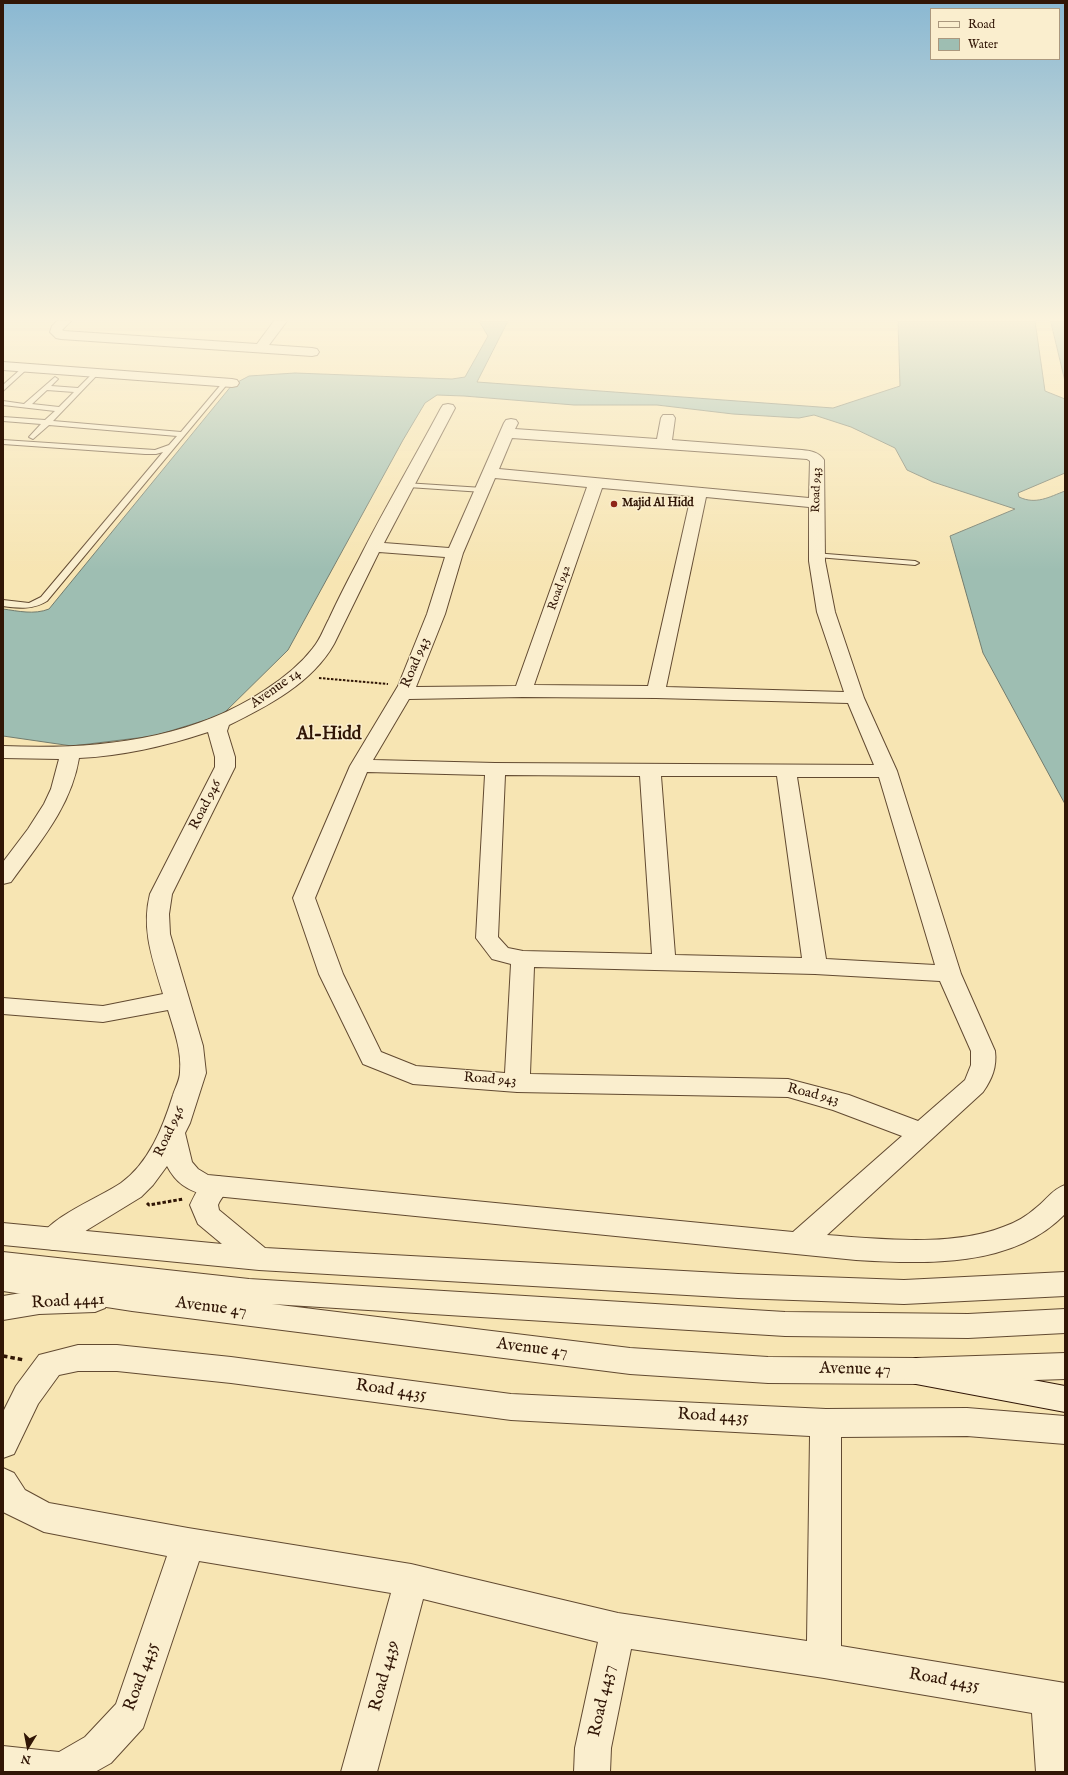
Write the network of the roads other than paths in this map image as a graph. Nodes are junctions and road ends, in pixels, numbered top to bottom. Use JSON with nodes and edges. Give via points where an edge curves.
{"nodes":[{"id":1,"x":9,"y":404,"type":"edge"},
{"id":2,"x":28,"y":404,"type":"edge"},
{"id":3,"x":66,"y":404,"type":"edge"},
{"id":4,"x":210,"y":404,"type":"edge"},
{"id":5,"x":26,"y":406,"type":"junction"},
{"id":6,"x":448,"y":408,"type":"dead end"},
{"id":7,"x":61,"y":409,"type":"junction"},
{"id":8,"x":668,"y":418,"type":"dead end"},
{"id":9,"x":3,"y":419,"type":"edge"},
{"id":10,"x":47,"y":423,"type":"junction"},
{"id":11,"x":182,"y":434,"type":"junction"},
{"id":12,"x":3,"y":435,"type":"edge"},
{"id":13,"x":33,"y":438,"type":"junction"},
{"id":14,"x":3,"y":442,"type":"edge"},
{"id":15,"x":116,"y":444,"type":"dead end"},
{"id":16,"x":664,"y":444,"type":"junction"},
{"id":17,"x":171,"y":447,"type":"junction"},
{"id":18,"x":487,"y":482,"type":"junction"},
{"id":19,"x":408,"y":484,"type":"junction"},
{"id":20,"x":596,"y":484,"type":"junction"},
{"id":21,"x":699,"y":494,"type":"junction"},
{"id":22,"x":816,"y":503,"type":"junction"},
{"id":23,"x":374,"y":546,"type":"junction"},
{"id":24,"x":455,"y":553,"type":"junction"},
{"id":25,"x":817,"y":555,"type":"junction"},
{"id":26,"x":915,"y":563,"type":"dead end"},
{"id":27,"x":3,"y":603,"type":"edge"},
{"id":28,"x":405,"y":690,"type":"junction"},
{"id":29,"x":523,"y":691,"type":"junction"},
{"id":30,"x":656,"y":692,"type":"junction"},
{"id":31,"x":854,"y":698,"type":"junction"},
{"id":32,"x":221,"y":721,"type":"junction"},
{"id":33,"x":3,"y":752,"type":"edge"},
{"id":34,"x":70,"y":753,"type":"junction"},
{"id":35,"x":360,"y":766,"type":"junction"},
{"id":36,"x":495,"y":769,"type":"junction"},
{"id":37,"x":650,"y":769,"type":"junction"},
{"id":38,"x":786,"y":770,"type":"junction"},
{"id":39,"x":887,"y":771,"type":"junction"},
{"id":40,"x":3,"y":877,"type":"edge"},
{"id":41,"x":524,"y":959,"type":"junction"},
{"id":42,"x":664,"y":963,"type":"junction"},
{"id":43,"x":815,"y":966,"type":"junction"},
{"id":44,"x":949,"y":974,"type":"junction"},
{"id":45,"x":177,"y":1000,"type":"junction"},
{"id":46,"x":3,"y":1006,"type":"edge"},
{"id":47,"x":517,"y":1083,"type":"junction"},
{"id":48,"x":172,"y":1133,"type":"junction"},
{"id":49,"x":921,"y":1133,"type":"junction"},
{"id":50,"x":206,"y":1183,"type":"junction"},
{"id":51,"x":1065,"y":1196,"type":"edge"},
{"id":52,"x":3,"y":1234,"type":"edge"},
{"id":53,"x":53,"y":1239,"type":"junction"},
{"id":54,"x":799,"y":1244,"type":"junction"},
{"id":55,"x":259,"y":1260,"type":"junction"},
{"id":56,"x":3,"y":1263,"type":"edge"},
{"id":57,"x":3,"y":1279,"type":"edge"},
{"id":58,"x":1065,"y":1284,"type":"edge"},
{"id":59,"x":132,"y":1298,"type":"junction"},
{"id":60,"x":3,"y":1308,"type":"edge"},
{"id":61,"x":1065,"y":1321,"type":"edge"},
{"id":62,"x":1065,"y":1366,"type":"edge"},
{"id":63,"x":916,"y":1371,"type":"junction"},
{"id":64,"x":1065,"y":1399,"type":"edge"},
{"id":65,"x":826,"y":1423,"type":"junction"},
{"id":66,"x":1065,"y":1430,"type":"edge"},
{"id":67,"x":3,"y":1444,"type":"edge"},
{"id":68,"x":3,"y":1483,"type":"edge"},
{"id":69,"x":188,"y":1544,"type":"junction"},
{"id":70,"x":411,"y":1580,"type":"junction"},
{"id":71,"x":618,"y":1630,"type":"junction"},
{"id":72,"x":824,"y":1661,"type":"junction"},
{"id":73,"x":1057,"y":1700,"type":"edge"},
{"id":74,"x":3,"y":1764,"type":"edge"},
{"id":75,"x":358,"y":1772,"type":"edge"},
{"id":76,"x":592,"y":1772,"type":"edge"},
{"id":77,"x":1054,"y":1772,"type":"edge"}],
"edges":[{"from":1,"to":5,"type":"lane"},
{"from":2,"to":5,"type":"lane"},
{"from":3,"to":7,"type":"lane"},
{"from":4,"to":11,"type":"lane"},
{"from":5,"to":7,"type":"lane"},
{"from":6,"to":19,"type":"street","name":"Avenue 14"},
{"from":7,"to":10,"type":"lane"},
{"from":8,"to":16,"type":"street"},
{"from":9,"to":10,"type":"lane"},
{"from":10,"to":11,"type":"lane"},
{"from":10,"to":13,"type":"lane"},
{"from":11,"to":17,"type":"lane"},
{"from":12,"to":13,"type":"lane"},
{"from":13,"to":15,"type":"lane"},
{"from":14,"to":17,"type":"lane","via":[[145,452],[156,452]]},
{"from":16,"to":18,"type":"street","name":"Road 943","via":[[510,428]]},
{"from":16,"to":22,"type":"street","name":"Road 943","via":[[812,456],[817,460]]},
{"from":17,"to":27,"type":"lane","via":[[44,599],[28,605]]},
{"from":18,"to":19,"type":"lane"},
{"from":18,"to":20,"type":"street"},
{"from":18,"to":24,"type":"street","name":"Road 943"},
{"from":19,"to":23,"type":"street","name":"Avenue 14"},
{"from":20,"to":21,"type":"street"},
{"from":20,"to":29,"type":"street","name":"Road 942"},
{"from":21,"to":22,"type":"street"},
{"from":21,"to":30,"type":"street"},
{"from":22,"to":25,"type":"street","name":"Road 943"},
{"from":23,"to":24,"type":"street"},
{"from":23,"to":32,"type":"street","name":"Avenue 14","via":[[320,653],[297,676],[261,702]]},
{"from":24,"to":28,"type":"street","name":"Road 943","via":[[436,614]]},
{"from":25,"to":26,"type":"lane"},
{"from":25,"to":31,"type":"street","name":"Road 943","via":[[826,612]]},
{"from":28,"to":29,"type":"street"},
{"from":28,"to":35,"type":"street","name":"Road 943"},
{"from":29,"to":30,"type":"street"},
{"from":30,"to":31,"type":"street"},
{"from":31,"to":39,"type":"street","name":"Road 943"},
{"from":32,"to":34,"type":"street","name":"Avenue 14","via":[[167,739]]},
{"from":32,"to":45,"type":"street","name":"Road 946","via":[[217,731],[225,757],[225,767],[160,894],[157,907],[158,934]]},
{"from":33,"to":34,"type":"street","name":"Avenue 14"},
{"from":34,"to":40,"type":"street","via":[[65,782],[56,803]]},
{"from":35,"to":36,"type":"street"},
{"from":35,"to":47,"type":"street","name":"Road 943","via":[[304,898],[331,974],[372,1058],[413,1075]]},
{"from":36,"to":37,"type":"street"},
{"from":36,"to":41,"type":"street","via":[[487,938],[500,954]]},
{"from":37,"to":38,"type":"street"},
{"from":37,"to":42,"type":"street"},
{"from":38,"to":39,"type":"street"},
{"from":38,"to":43,"type":"street"},
{"from":39,"to":44,"type":"street","name":"Road 943"},
{"from":41,"to":42,"type":"street"},
{"from":41,"to":47,"type":"street"},
{"from":42,"to":43,"type":"street"},
{"from":43,"to":44,"type":"street"},
{"from":44,"to":49,"type":"street","name":"Road 943","via":[[983,1051],[984,1069],[974,1086]]},
{"from":45,"to":46,"type":"street","via":[[103,1014]]},
{"from":45,"to":48,"type":"street","name":"Road 946","via":[[191,1046],[192,1073]]},
{"from":47,"to":49,"type":"street","name":"Road 943","via":[[788,1088],[840,1102]]},
{"from":48,"to":50,"type":"street","via":[[177,1160],[183,1172]]},
{"from":48,"to":53,"type":"street","name":"Road 946","via":[[161,1155],[144,1178],[131,1190]]},
{"from":49,"to":54,"type":"street","name":"Road 943"},
{"from":50,"to":54,"type":"street"},
{"from":50,"to":55,"type":"street","via":[[207,1198],[204,1205],[208,1216]]},
{"from":51,"to":54,"type":"street","via":[[1036,1224],[1012,1236],[976,1245],[929,1251],[891,1251]]},
{"from":52,"to":53,"type":"street"},
{"from":53,"to":55,"type":"street"},
{"from":55,"to":58,"type":"street","via":[[738,1286],[904,1292]]},
{"from":56,"to":61,"type":"street","via":[[249,1290],[777,1323],[968,1326]]},
{"from":57,"to":59,"type":"street","name":"Avenue 47"},
{"from":59,"to":60,"type":"street","name":"Road 4441","via":[[39,1302]]},
{"from":59,"to":63,"type":"street","name":"Avenue 47","via":[[630,1361],[768,1370]]},
{"from":62,"to":63,"type":"street","name":"Avenue 47"},
{"from":63,"to":64,"type":"street"},
{"from":65,"to":66,"type":"street","name":"Road 4435","via":[[967,1422]]},
{"from":65,"to":67,"type":"street","name":"Road 4435","via":[[511,1407],[231,1370],[117,1358],[78,1358],[50,1364],[27,1395]]},
{"from":65,"to":72,"type":"street"},
{"from":68,"to":69,"type":"street","name":"Road 4435","via":[[14,1501],[44,1517]]},
{"from":69,"to":70,"type":"street","name":"Road 4435"},
{"from":69,"to":74,"type":"street","name":"Road 4435","via":[[130,1715],[98,1750],[62,1771]]},
{"from":70,"to":71,"type":"street","name":"Road 4435"},
{"from":70,"to":75,"type":"street","name":"Road 4439"},
{"from":71,"to":72,"type":"street","name":"Road 4435"},
{"from":71,"to":76,"type":"street","name":"Road 4437","via":[[593,1748]]},
{"from":72,"to":73,"type":"street","name":"Road 4435"},
{"from":73,"to":77,"type":"street"}]}
